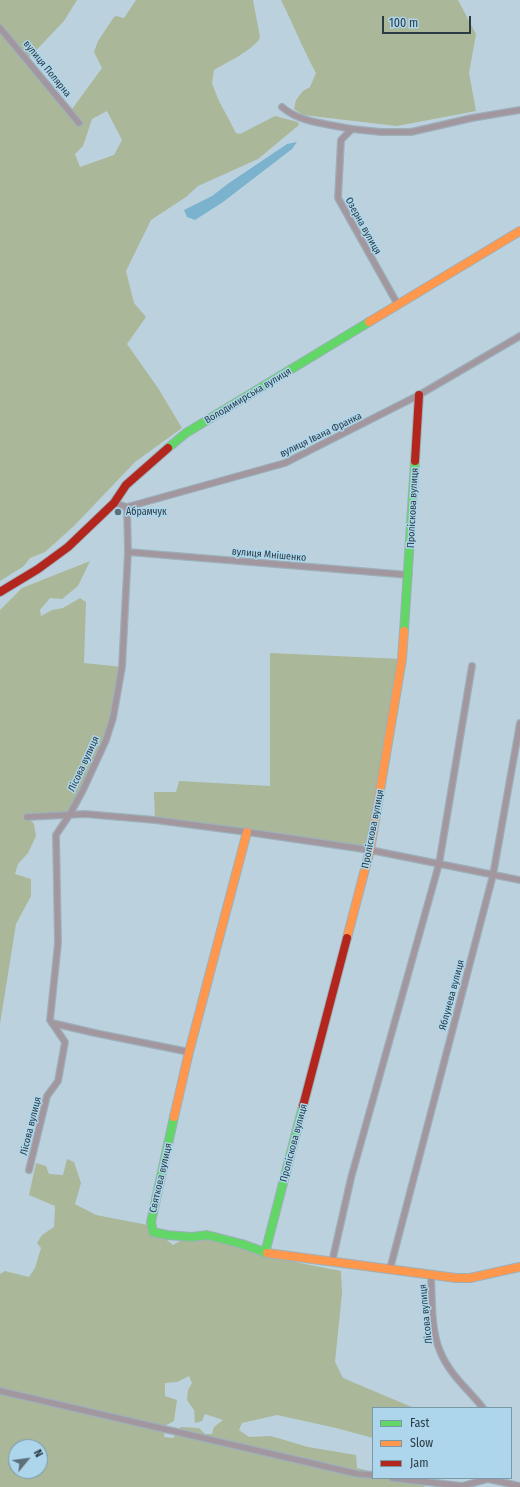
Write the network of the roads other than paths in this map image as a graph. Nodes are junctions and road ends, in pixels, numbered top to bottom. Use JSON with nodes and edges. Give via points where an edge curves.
{"nodes":[{"id":1,"x":0,"y":28,"type":"edge"},
{"id":2,"x":282,"y":107,"type":"dead end"},
{"id":3,"x":520,"y":110,"type":"edge"},
{"id":4,"x":79,"y":123,"type":"dead end"},
{"id":5,"x":352,"y":129,"type":"junction"},
{"id":6,"x":520,"y":231,"type":"edge"},
{"id":7,"x":398,"y":305,"type":"junction"},
{"id":8,"x":520,"y":336,"type":"edge"},
{"id":9,"x":419,"y":395,"type":"junction"},
{"id":10,"x":114,"y":503,"type":"junction"},
{"id":11,"x":127,"y":507,"type":"junction"},
{"id":12,"x":128,"y":552,"type":"junction"},
{"id":13,"x":409,"y":575,"type":"junction"},
{"id":14,"x":0,"y":592,"type":"edge"},
{"id":15,"x":472,"y":666,"type":"dead end"},
{"id":16,"x":520,"y":723,"type":"edge"},
{"id":17,"x":70,"y":814,"type":"junction"},
{"id":18,"x":27,"y":817,"type":"dead end"},
{"id":19,"x":247,"y":832,"type":"junction"},
{"id":20,"x":370,"y":850,"type":"junction"},
{"id":21,"x":439,"y":864,"type":"junction"},
{"id":22,"x":493,"y":875,"type":"junction"},
{"id":23,"x":520,"y":880,"type":"edge"},
{"id":24,"x":52,"y":1023,"type":"junction"},
{"id":25,"x":189,"y":1052,"type":"junction"},
{"id":26,"x":29,"y":1170,"type":"dead end"},
{"id":27,"x":265,"y":1253,"type":"junction"},
{"id":28,"x":332,"y":1262,"type":"junction"},
{"id":29,"x":520,"y":1267,"type":"edge"},
{"id":30,"x":390,"y":1269,"type":"junction"},
{"id":31,"x":431,"y":1274,"type":"junction"},
{"id":32,"x":0,"y":1391,"type":"edge"},
{"id":33,"x":482,"y":1407,"type":"edge"},
{"id":34,"x":372,"y":1476,"type":"edge"},
{"id":35,"x":401,"y":1479,"type":"edge"},
{"id":36,"x":485,"y":1479,"type":"edge"},
{"id":37,"x":492,"y":1479,"type":"edge"},
{"id":38,"x":462,"y":1486,"type":"edge"},
{"id":39,"x":520,"y":1486,"type":"edge"}],
"edges":[{"from":1,"to":4,"type":"street","name":"вулиця Полярна"},
{"from":2,"to":5,"type":"street","via":[[302,118]]},
{"from":3,"to":5,"type":"street","via":[[411,132]]},
{"from":5,"to":7,"type":"street","name":"Озерна вулиця","via":[[341,140],[338,198]]},
{"from":6,"to":7,"type":"street","name":"Володимирська вулиця"},
{"from":7,"to":10,"type":"street","name":"Володимирська вулиця","via":[[186,433],[126,485]]},
{"from":8,"to":9,"type":"street","name":"вулиця Івана Франка"},
{"from":9,"to":11,"type":"street","name":"вулиця Івана Франка","via":[[285,463]]},
{"from":9,"to":13,"type":"street","name":"Проліскова вулиця"},
{"from":10,"to":11,"type":"street"},
{"from":10,"to":14,"type":"street","name":"Володимирська вулиця","via":[[68,547]]},
{"from":11,"to":12,"type":"street","name":"Лісова вулиця"},
{"from":12,"to":13,"type":"street","name":"вулиця Мнішенко"},
{"from":12,"to":17,"type":"street","name":"Лісова вулиця","via":[[122,667],[113,718],[100,753]]},
{"from":13,"to":20,"type":"street","name":"Проліскова вулиця","via":[[402,659]]},
{"from":15,"to":21,"type":"street"},
{"from":16,"to":22,"type":"street","name":"Яблунева вулиця"},
{"from":17,"to":18,"type":"street"},
{"from":17,"to":19,"type":"street","via":[[155,820]]},
{"from":17,"to":24,"type":"street","name":"Лісова вулиця","via":[[56,835],[58,943],[50,1020]]},
{"from":19,"to":20,"type":"street"},
{"from":19,"to":25,"type":"street","name":"Святкова вулиця"},
{"from":20,"to":21,"type":"street"},
{"from":20,"to":27,"type":"street","name":"Проліскова вулиця"},
{"from":21,"to":22,"type":"street"},
{"from":21,"to":28,"type":"street","via":[[351,1178]]},
{"from":22,"to":23,"type":"street"},
{"from":22,"to":30,"type":"street","name":"Яблунева вулиця"},
{"from":24,"to":25,"type":"street"},
{"from":24,"to":26,"type":"street","name":"Лісова вулиця","via":[[65,1042],[58,1081],[47,1096]]},
{"from":25,"to":27,"type":"street","name":"Святкова вулиця","via":[[150,1222],[153,1232],[192,1237],[207,1235]]},
{"from":27,"to":28,"type":"street","name":"Святкова вулиця"},
{"from":28,"to":30,"type":"street","name":"Святкова вулиця"},
{"from":29,"to":31,"type":"street","name":"Святкова вулиця","via":[[470,1278]]},
{"from":30,"to":31,"type":"street","name":"Святкова вулиця"},
{"from":31,"to":33,"type":"street","name":"Лісова вулиця","via":[[434,1327],[440,1351],[463,1386]]},
{"from":32,"to":34,"type":"street"},
{"from":35,"to":38,"type":"street"},
{"from":36,"to":38,"type":"street"},
{"from":37,"to":39,"type":"street"}]}
